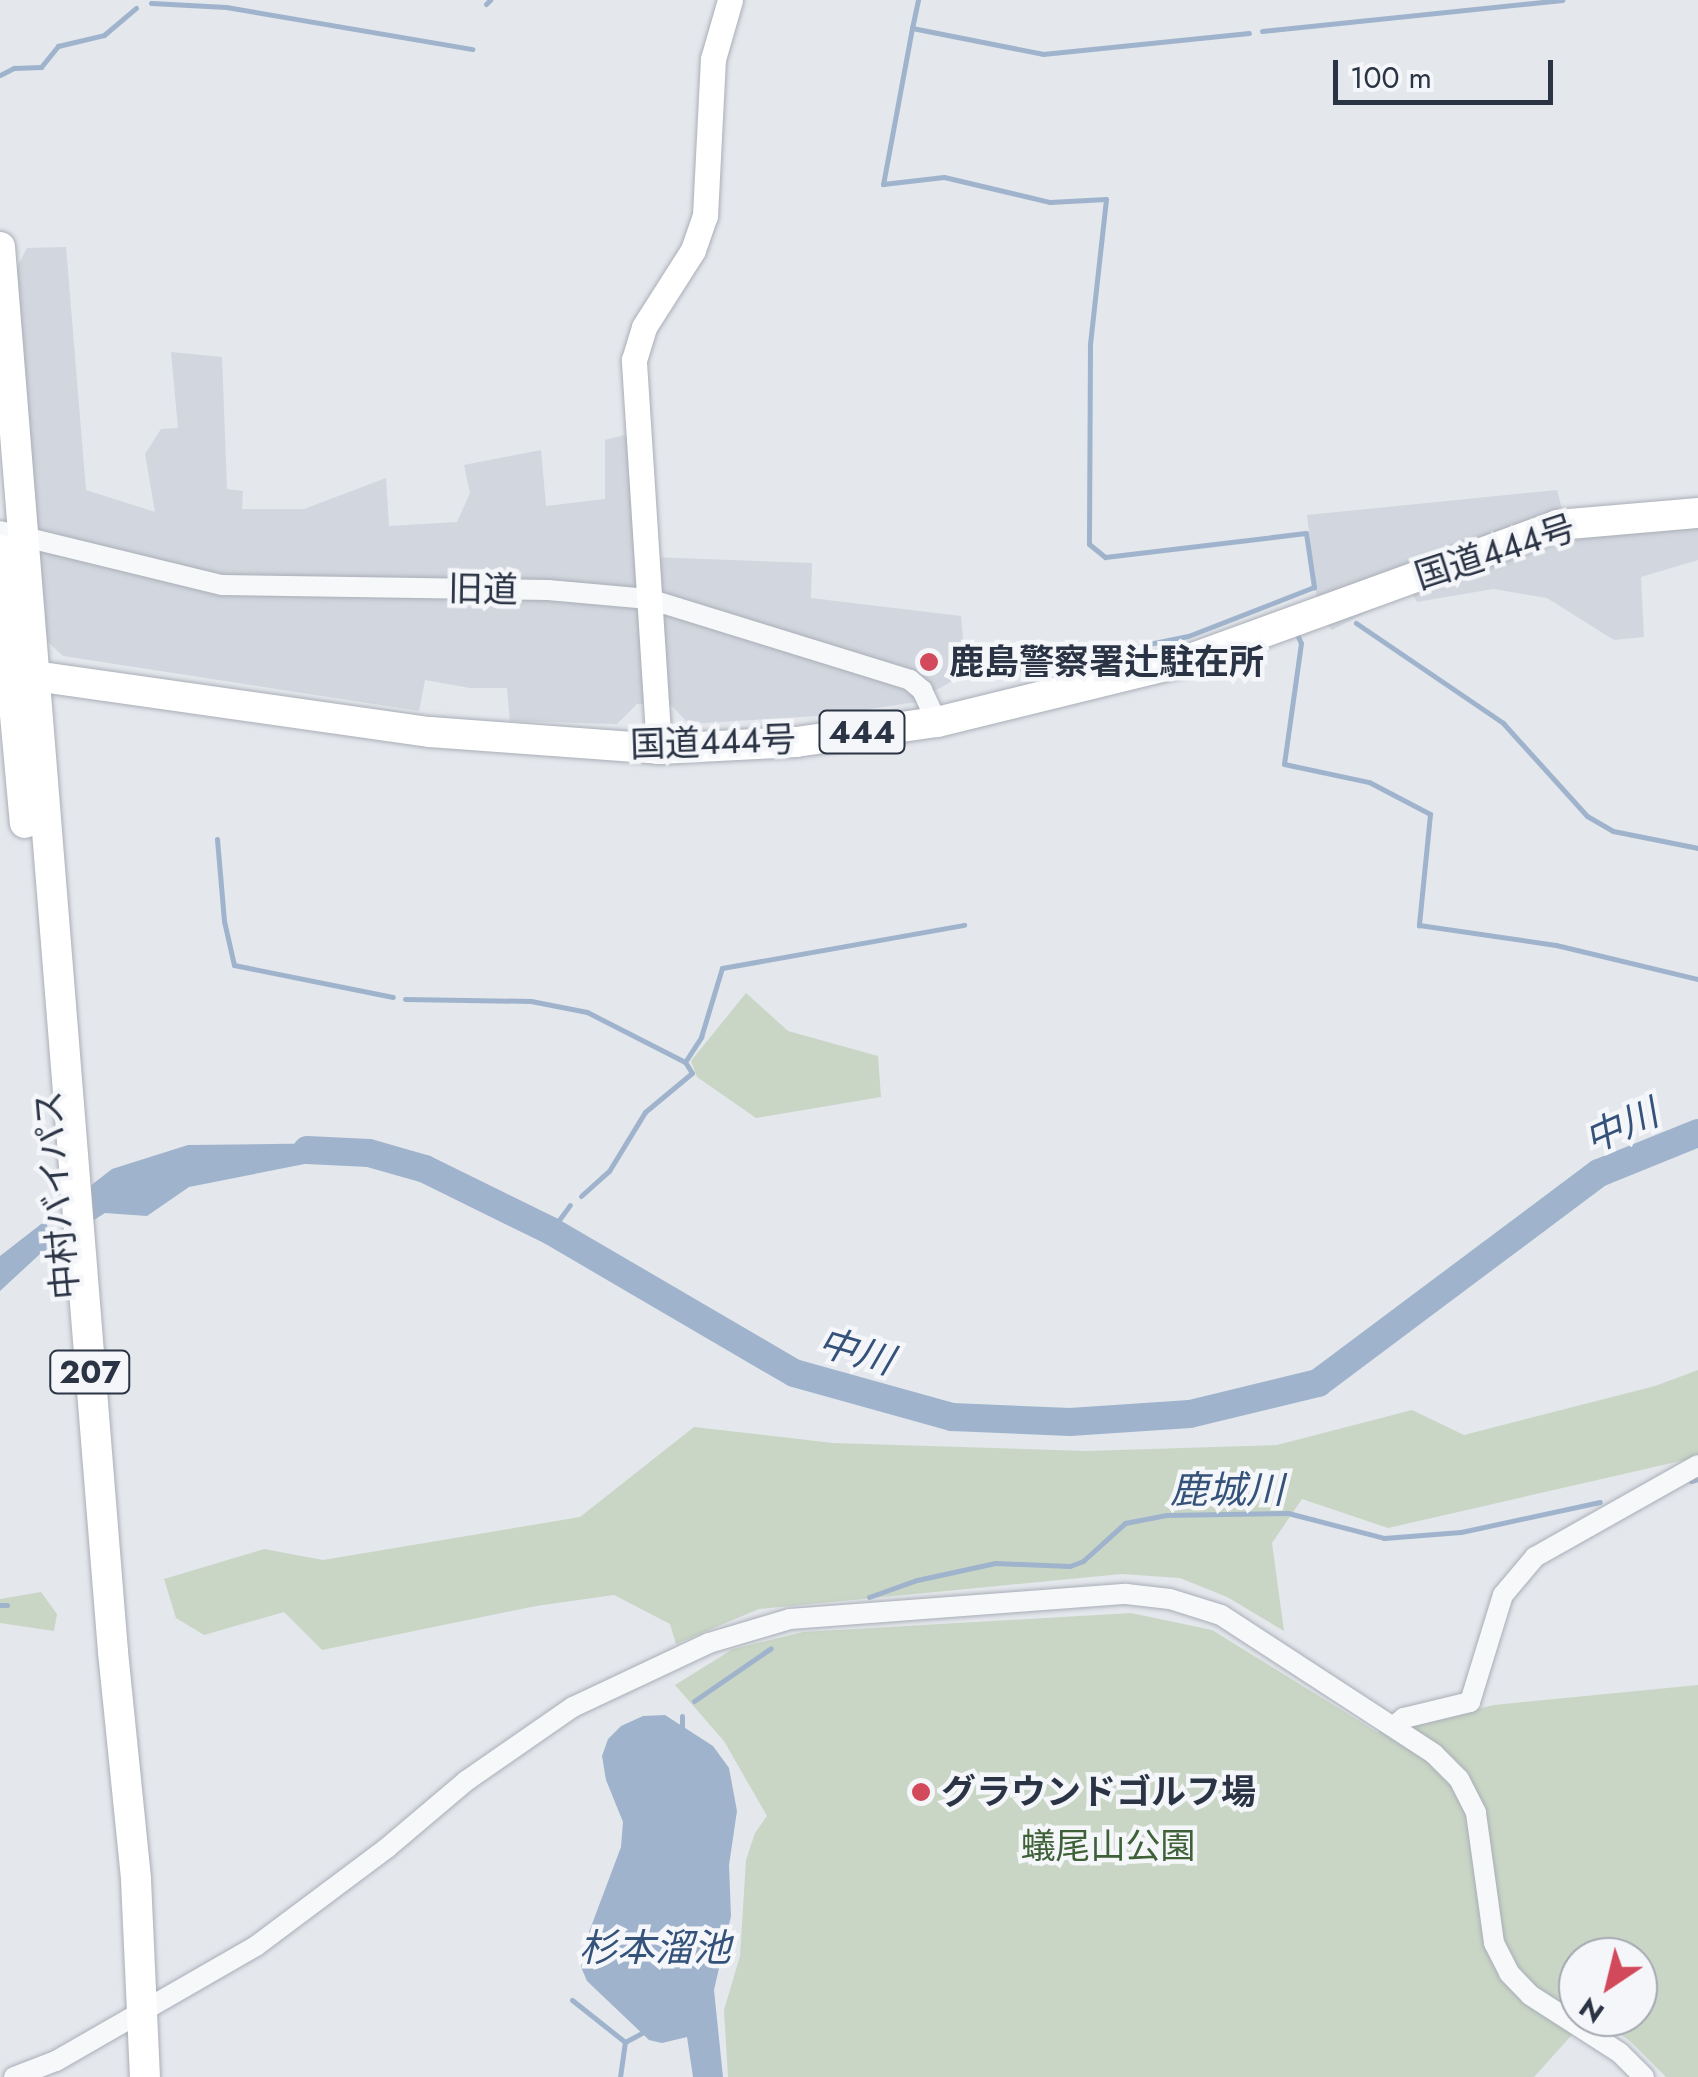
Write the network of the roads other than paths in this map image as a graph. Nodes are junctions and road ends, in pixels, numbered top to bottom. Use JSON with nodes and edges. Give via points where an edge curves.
{"nodes":[{"id":1,"x":730,"y":0,"type":"edge"},
{"id":2,"x":0,"y":247,"type":"edge"},
{"id":3,"x":1698,"y":513,"type":"edge"},
{"id":4,"x":7,"y":540,"type":"edge"},
{"id":5,"x":649,"y":598,"type":"junction"},
{"id":6,"x":15,"y":672,"type":"edge"},
{"id":7,"x":937,"y":722,"type":"junction"},
{"id":8,"x":659,"y":749,"type":"junction"},
{"id":9,"x":1698,"y":1465,"type":"edge"},
{"id":10,"x":1394,"y":1726,"type":"junction"},
{"id":11,"x":133,"y":2016,"type":"junction"},
{"id":12,"x":14,"y":2077,"type":"edge"},
{"id":13,"x":126,"y":2077,"type":"edge"},
{"id":14,"x":144,"y":2077,"type":"edge"},
{"id":15,"x":1644,"y":2077,"type":"edge"}],
"edges":[{"from":1,"to":5,"type":"main road","via":[[712,59],[704,216],[693,250],[644,326],[634,360]]},
{"from":2,"to":4,"type":"highway","number":"207"},
{"from":3,"to":7,"type":"highway","name":"国道444号","number":"444","via":[[1558,525],[1182,662]]},
{"from":4,"to":5,"type":"street","name":"旧道","number":"444","via":[[222,585]]},
{"from":4,"to":6,"type":"highway","number":"207"},
{"from":5,"to":7,"type":"street","name":"旧道","number":"444","via":[[910,680]]},
{"from":5,"to":8,"type":"main road"},
{"from":6,"to":8,"type":"highway","name":"国道444号","number":"444","via":[[430,732]]},
{"from":6,"to":11,"type":"highway","name":"中村バイパス","number":"207","via":[[104,1653],[136,1880]]},
{"from":7,"to":8,"type":"highway","name":"国道444号","number":"444","via":[[796,742]]},
{"from":9,"to":10,"type":"street","via":[[1535,1557],[1503,1595],[1470,1702]]},
{"from":10,"to":11,"type":"street","via":[[1221,1615],[1170,1599],[1126,1594],[790,1619],[709,1644],[573,1707],[256,1946]]},
{"from":10,"to":15,"type":"street","via":[[1459,1779],[1476,1813],[1494,1943],[1509,1973]]},
{"from":11,"to":12,"type":"street"},
{"from":11,"to":13,"type":"highway","name":"中村バイパス","number":"207"},
{"from":11,"to":14,"type":"highway","name":"中村バイパス","number":"207"}]}
